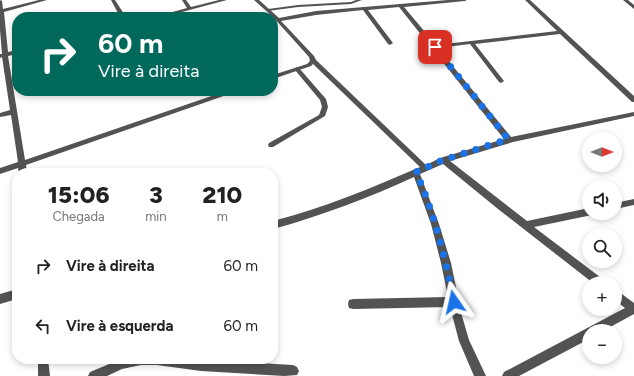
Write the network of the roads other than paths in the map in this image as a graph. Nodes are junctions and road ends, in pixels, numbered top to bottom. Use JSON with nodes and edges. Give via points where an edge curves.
{"nodes":[{"id":1,"x":0,"y":0,"type":"edge"},
{"id":2,"x":45,"y":0,"type":"edge"},
{"id":3,"x":113,"y":0,"type":"edge"},
{"id":4,"x":184,"y":0,"type":"edge"},
{"id":5,"x":225,"y":0,"type":"edge"},
{"id":6,"x":256,"y":0,"type":"edge"},
{"id":7,"x":360,"y":0,"type":"edge"},
{"id":8,"x":466,"y":0,"type":"edge"},
{"id":9,"x":527,"y":0,"type":"edge"},
{"id":10,"x":625,"y":0,"type":"edge"},
{"id":11,"x":324,"y":2,"type":"edge"},
{"id":12,"x":401,"y":6,"type":"junction"},
{"id":13,"x":634,"y":7,"type":"edge"},
{"id":14,"x":190,"y":9,"type":"junction"},
{"id":15,"x":365,"y":9,"type":"junction"},
{"id":16,"x":268,"y":10,"type":"joint"},
{"id":17,"x":1,"y":11,"type":"junction"},
{"id":18,"x":120,"y":12,"type":"edge"},
{"id":19,"x":178,"y":12,"type":"edge"},
{"id":20,"x":1,"y":20,"type":"edge"},
{"id":21,"x":278,"y":20,"type":"joint"},
{"id":22,"x":560,"y":32,"type":"junction"},
{"id":23,"x":472,"y":42,"type":"junction"},
{"id":24,"x":390,"y":43,"type":"dead end"},
{"id":25,"x":435,"y":47,"type":"junction"},
{"id":26,"x":3,"y":56,"type":"edge"},
{"id":27,"x":313,"y":61,"type":"junction"},
{"id":28,"x":297,"y":69,"type":"junction"},
{"id":29,"x":278,"y":75,"type":"edge"},
{"id":30,"x":501,"y":80,"type":"dead end"},
{"id":31,"x":219,"y":96,"type":"edge"},
{"id":32,"x":634,"y":100,"type":"edge"},
{"id":33,"x":14,"y":112,"type":"junction"},
{"id":34,"x":634,"y":114,"type":"edge"},
{"id":35,"x":0,"y":115,"type":"edge"},
{"id":36,"x":508,"y":139,"type":"junction"},
{"id":37,"x":271,"y":145,"type":"dead end"},
{"id":38,"x":443,"y":160,"type":"junction"},
{"id":39,"x":22,"y":164,"type":"junction"},
{"id":40,"x":22,"y":168,"type":"edge"},
{"id":41,"x":425,"y":168,"type":"junction"},
{"id":42,"x":0,"y":171,"type":"edge"},
{"id":43,"x":416,"y":172,"type":"junction"},
{"id":44,"x":634,"y":202,"type":"edge"},
{"id":45,"x":622,"y":205,"type":"edge"},
{"id":46,"x":582,"y":213,"type":"edge"},
{"id":47,"x":278,"y":224,"type":"edge"},
{"id":48,"x":527,"y":225,"type":"junction"},
{"id":49,"x":592,"y":276,"type":"edge"},
{"id":50,"x":12,"y":296,"type":"edge"},
{"id":51,"x":0,"y":300,"type":"edge"},
{"id":52,"x":622,"y":300,"type":"edge"},
{"id":53,"x":454,"y":302,"type":"junction"},
{"id":54,"x":353,"y":304,"type":"dead end"},
{"id":55,"x":634,"y":309,"type":"edge"},
{"id":56,"x":605,"y":324,"type":"edge"},
{"id":57,"x":582,"y":337,"type":"edge"},
{"id":58,"x":43,"y":364,"type":"edge"},
{"id":59,"x":122,"y":364,"type":"edge"},
{"id":60,"x":186,"y":364,"type":"edge"},
{"id":61,"x":293,"y":371,"type":"dead end"},
{"id":62,"x":44,"y":376,"type":"edge"},
{"id":63,"x":94,"y":376,"type":"edge"},
{"id":64,"x":480,"y":376,"type":"edge"},
{"id":65,"x":508,"y":376,"type":"edge"}],
"edges":[{"from":1,"to":17,"type":"street"},
{"from":2,"to":17,"type":"street"},
{"from":3,"to":18,"type":"street"},
{"from":4,"to":14,"type":"street"},
{"from":5,"to":14,"type":"street"},
{"from":6,"to":16,"type":"street"},
{"from":7,"to":11,"type":"lane","via":[[351,3]]},
{"from":8,"to":12,"type":"street"},
{"from":9,"to":22,"type":"street"},
{"from":10,"to":13,"type":"street"},
{"from":11,"to":16,"type":"lane"},
{"from":12,"to":15,"type":"street"},
{"from":12,"to":25,"type":"street"},
{"from":14,"to":19,"type":"street"},
{"from":15,"to":21,"type":"street"},
{"from":15,"to":24,"type":"street"},
{"from":17,"to":20,"type":"street"},
{"from":20,"to":26,"type":"street"},
{"from":21,"to":27,"type":"street"},
{"from":22,"to":23,"type":"street"},
{"from":22,"to":32,"type":"street"},
{"from":23,"to":25,"type":"street"},
{"from":23,"to":30,"type":"street"},
{"from":25,"to":36,"type":"street"},
{"from":26,"to":33,"type":"street"},
{"from":27,"to":28,"type":"street"},
{"from":27,"to":41,"type":"street"},
{"from":28,"to":29,"type":"street"},
{"from":28,"to":37,"type":"lane","via":[[323,99],[325,107],[322,116]]},
{"from":31,"to":39,"type":"street"},
{"from":33,"to":35,"type":"street"},
{"from":33,"to":39,"type":"street"},
{"from":34,"to":36,"type":"street"},
{"from":36,"to":38,"type":"street"},
{"from":38,"to":41,"type":"street"},
{"from":38,"to":48,"type":"street"},
{"from":39,"to":40,"type":"street"},
{"from":39,"to":42,"type":"street"},
{"from":41,"to":43,"type":"street"},
{"from":43,"to":47,"type":"street","via":[[331,208]]},
{"from":43,"to":53,"type":"street","via":[[435,224]]},
{"from":44,"to":45,"type":"street"},
{"from":46,"to":48,"type":"street"},
{"from":48,"to":49,"type":"street"},
{"from":50,"to":51,"type":"street"},
{"from":52,"to":55,"type":"street"},
{"from":53,"to":54,"type":"street"},
{"from":53,"to":64,"type":"street","via":[[464,341]]},
{"from":55,"to":56,"type":"street"},
{"from":57,"to":65,"type":"street"},
{"from":58,"to":62,"type":"street"},
{"from":59,"to":63,"type":"street"},
{"from":60,"to":61,"type":"street"}]}
